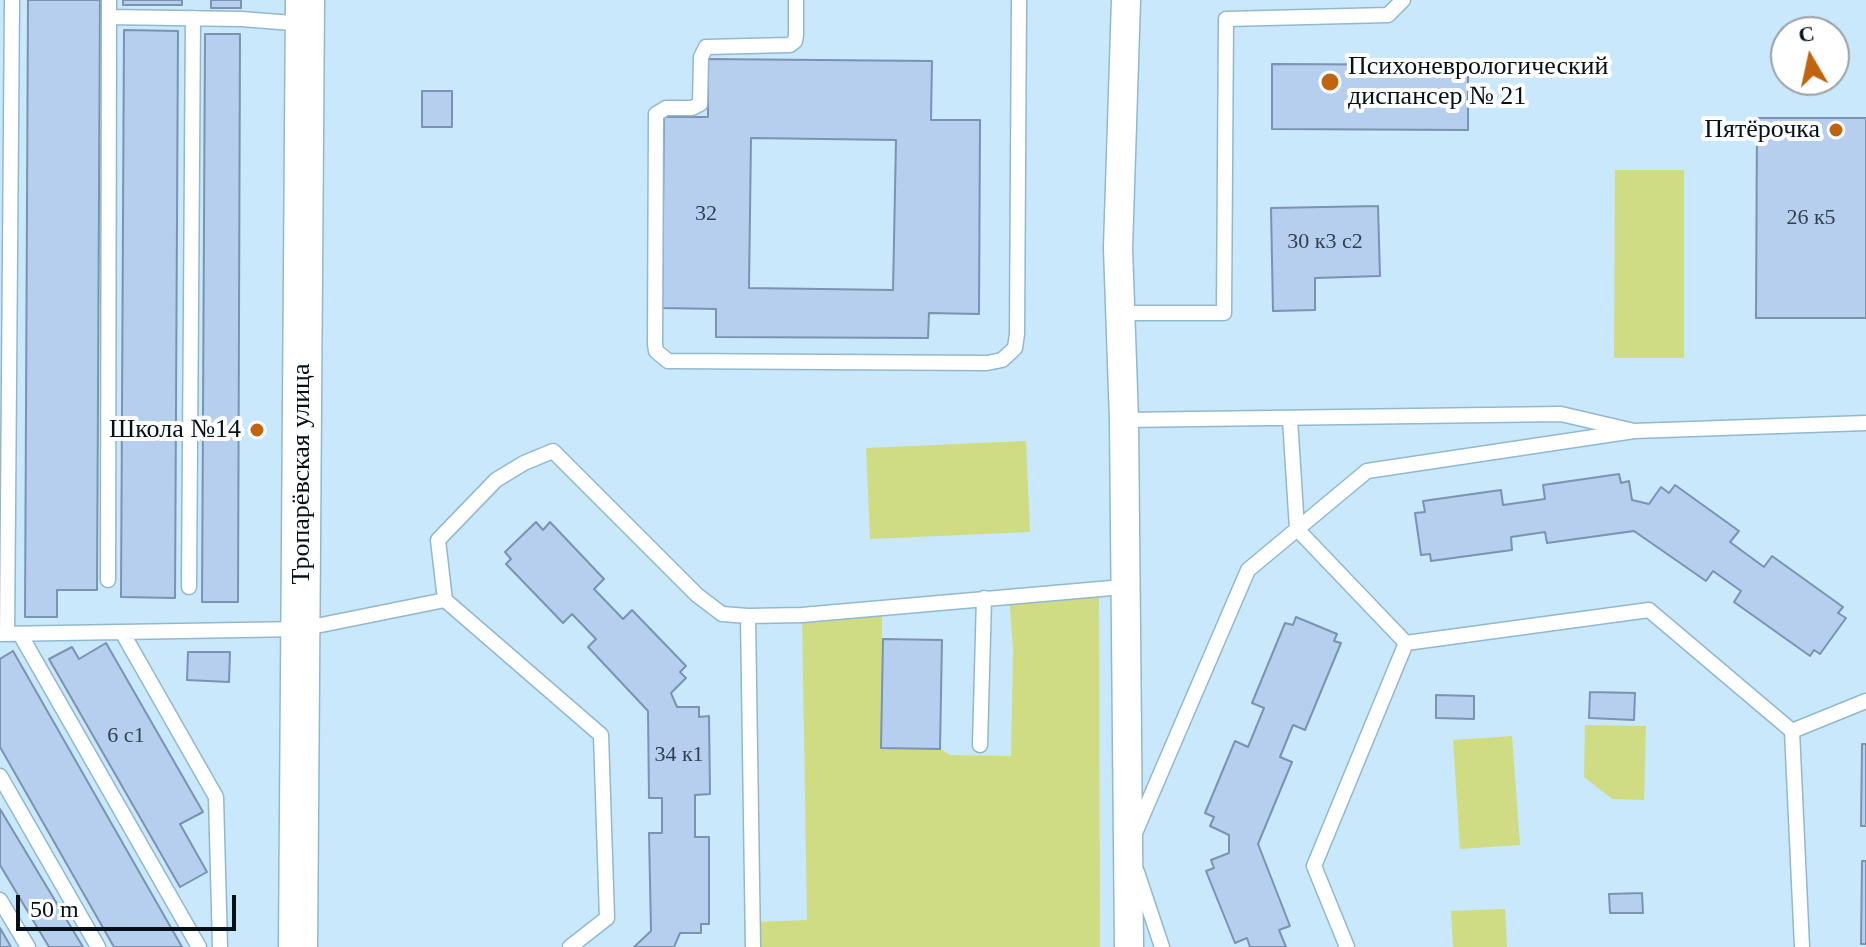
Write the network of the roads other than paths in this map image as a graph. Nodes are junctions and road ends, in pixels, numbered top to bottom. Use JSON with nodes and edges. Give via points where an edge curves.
{"nodes":[{"id":1,"x":12,"y":0,"type":"edge"},
{"id":2,"x":109,"y":0,"type":"edge"},
{"id":3,"x":796,"y":0,"type":"edge"},
{"id":4,"x":1019,"y":0,"type":"edge"},
{"id":5,"x":1126,"y":0,"type":"edge"},
{"id":6,"x":1403,"y":0,"type":"edge"},
{"id":7,"x":305,"y":12,"type":"edge"},
{"id":8,"x":109,"y":17,"type":"junction"},
{"id":9,"x":193,"y":18,"type":"junction"},
{"id":10,"x":1119,"y":313,"type":"junction"},
{"id":11,"x":1290,"y":419,"type":"junction"},
{"id":12,"x":1124,"y":420,"type":"junction"},
{"id":13,"x":1866,"y":423,"type":"edge"},
{"id":14,"x":1634,"y":431,"type":"junction"},
{"id":15,"x":1297,"y":529,"type":"junction"},
{"id":16,"x":108,"y":580,"type":"dead end"},
{"id":17,"x":189,"y":587,"type":"dead end"},
{"id":18,"x":1123,"y":587,"type":"junction"},
{"id":19,"x":984,"y":598,"type":"junction"},
{"id":20,"x":445,"y":600,"type":"junction"},
{"id":21,"x":748,"y":616,"type":"junction"},
{"id":22,"x":301,"y":629,"type":"junction"},
{"id":23,"x":122,"y":632,"type":"junction"},
{"id":24,"x":9,"y":634,"type":"edge"},
{"id":25,"x":1406,"y":643,"type":"junction"},
{"id":26,"x":1866,"y":701,"type":"edge"},
{"id":27,"x":1792,"y":731,"type":"junction"},
{"id":28,"x":980,"y":745,"type":"dead end"},
{"id":29,"x":0,"y":776,"type":"edge"},
{"id":30,"x":1129,"y":848,"type":"junction"},
{"id":31,"x":0,"y":900,"type":"edge"},
{"id":32,"x":28,"y":947,"type":"edge"},
{"id":33,"x":98,"y":947,"type":"edge"},
{"id":34,"x":199,"y":947,"type":"edge"},
{"id":35,"x":220,"y":947,"type":"edge"},
{"id":36,"x":298,"y":947,"type":"edge"},
{"id":37,"x":570,"y":947,"type":"edge"},
{"id":38,"x":753,"y":947,"type":"edge"},
{"id":39,"x":1129,"y":947,"type":"edge"},
{"id":40,"x":1162,"y":947,"type":"edge"},
{"id":41,"x":1347,"y":947,"type":"edge"},
{"id":42,"x":1802,"y":947,"type":"edge"}],
"edges":[{"from":1,"to":24,"type":"lane"},
{"from":2,"to":8,"type":"lane"},
{"from":3,"to":4,"type":"lane","via":[[795,41],[706,47],[700,104],[656,114],[655,344],[668,361],[987,363],[1002,360],[1015,348]]},
{"from":5,"to":10,"type":"street"},
{"from":6,"to":10,"type":"lane","via":[[1388,15],[1226,19],[1224,313]]},
{"from":7,"to":9,"type":"lane"},
{"from":7,"to":22,"type":"street","name":"Тропарёвская улица"},
{"from":8,"to":9,"type":"lane"},
{"from":8,"to":16,"type":"lane"},
{"from":9,"to":17,"type":"lane"},
{"from":10,"to":12,"type":"street"},
{"from":11,"to":12,"type":"lane"},
{"from":11,"to":14,"type":"lane","via":[[1561,414]]},
{"from":11,"to":15,"type":"lane"},
{"from":12,"to":18,"type":"street"},
{"from":13,"to":14,"type":"lane"},
{"from":14,"to":15,"type":"lane","via":[[1367,471]]},
{"from":15,"to":25,"type":"lane"},
{"from":15,"to":30,"type":"lane","via":[[1248,570]]},
{"from":18,"to":19,"type":"lane"},
{"from":18,"to":30,"type":"street"},
{"from":19,"to":21,"type":"lane"},
{"from":19,"to":28,"type":"lane"},
{"from":20,"to":21,"type":"lane","via":[[438,540],[496,480],[553,451],[697,595],[722,614]]},
{"from":20,"to":22,"type":"lane"},
{"from":20,"to":37,"type":"lane","via":[[601,735],[607,918]]},
{"from":21,"to":38,"type":"lane"},
{"from":22,"to":23,"type":"lane"},
{"from":22,"to":36,"type":"street","name":"Тропарёвская улица"},
{"from":23,"to":24,"type":"lane"},
{"from":23,"to":35,"type":"lane","via":[[216,797]]},
{"from":24,"to":34,"type":"lane"},
{"from":25,"to":27,"type":"lane","via":[[1649,610]]},
{"from":25,"to":41,"type":"lane","via":[[1314,866]]},
{"from":26,"to":27,"type":"lane"},
{"from":27,"to":42,"type":"lane"},
{"from":29,"to":33,"type":"lane"},
{"from":30,"to":39,"type":"street"},
{"from":30,"to":40,"type":"lane"},
{"from":31,"to":32,"type":"lane"}]}
